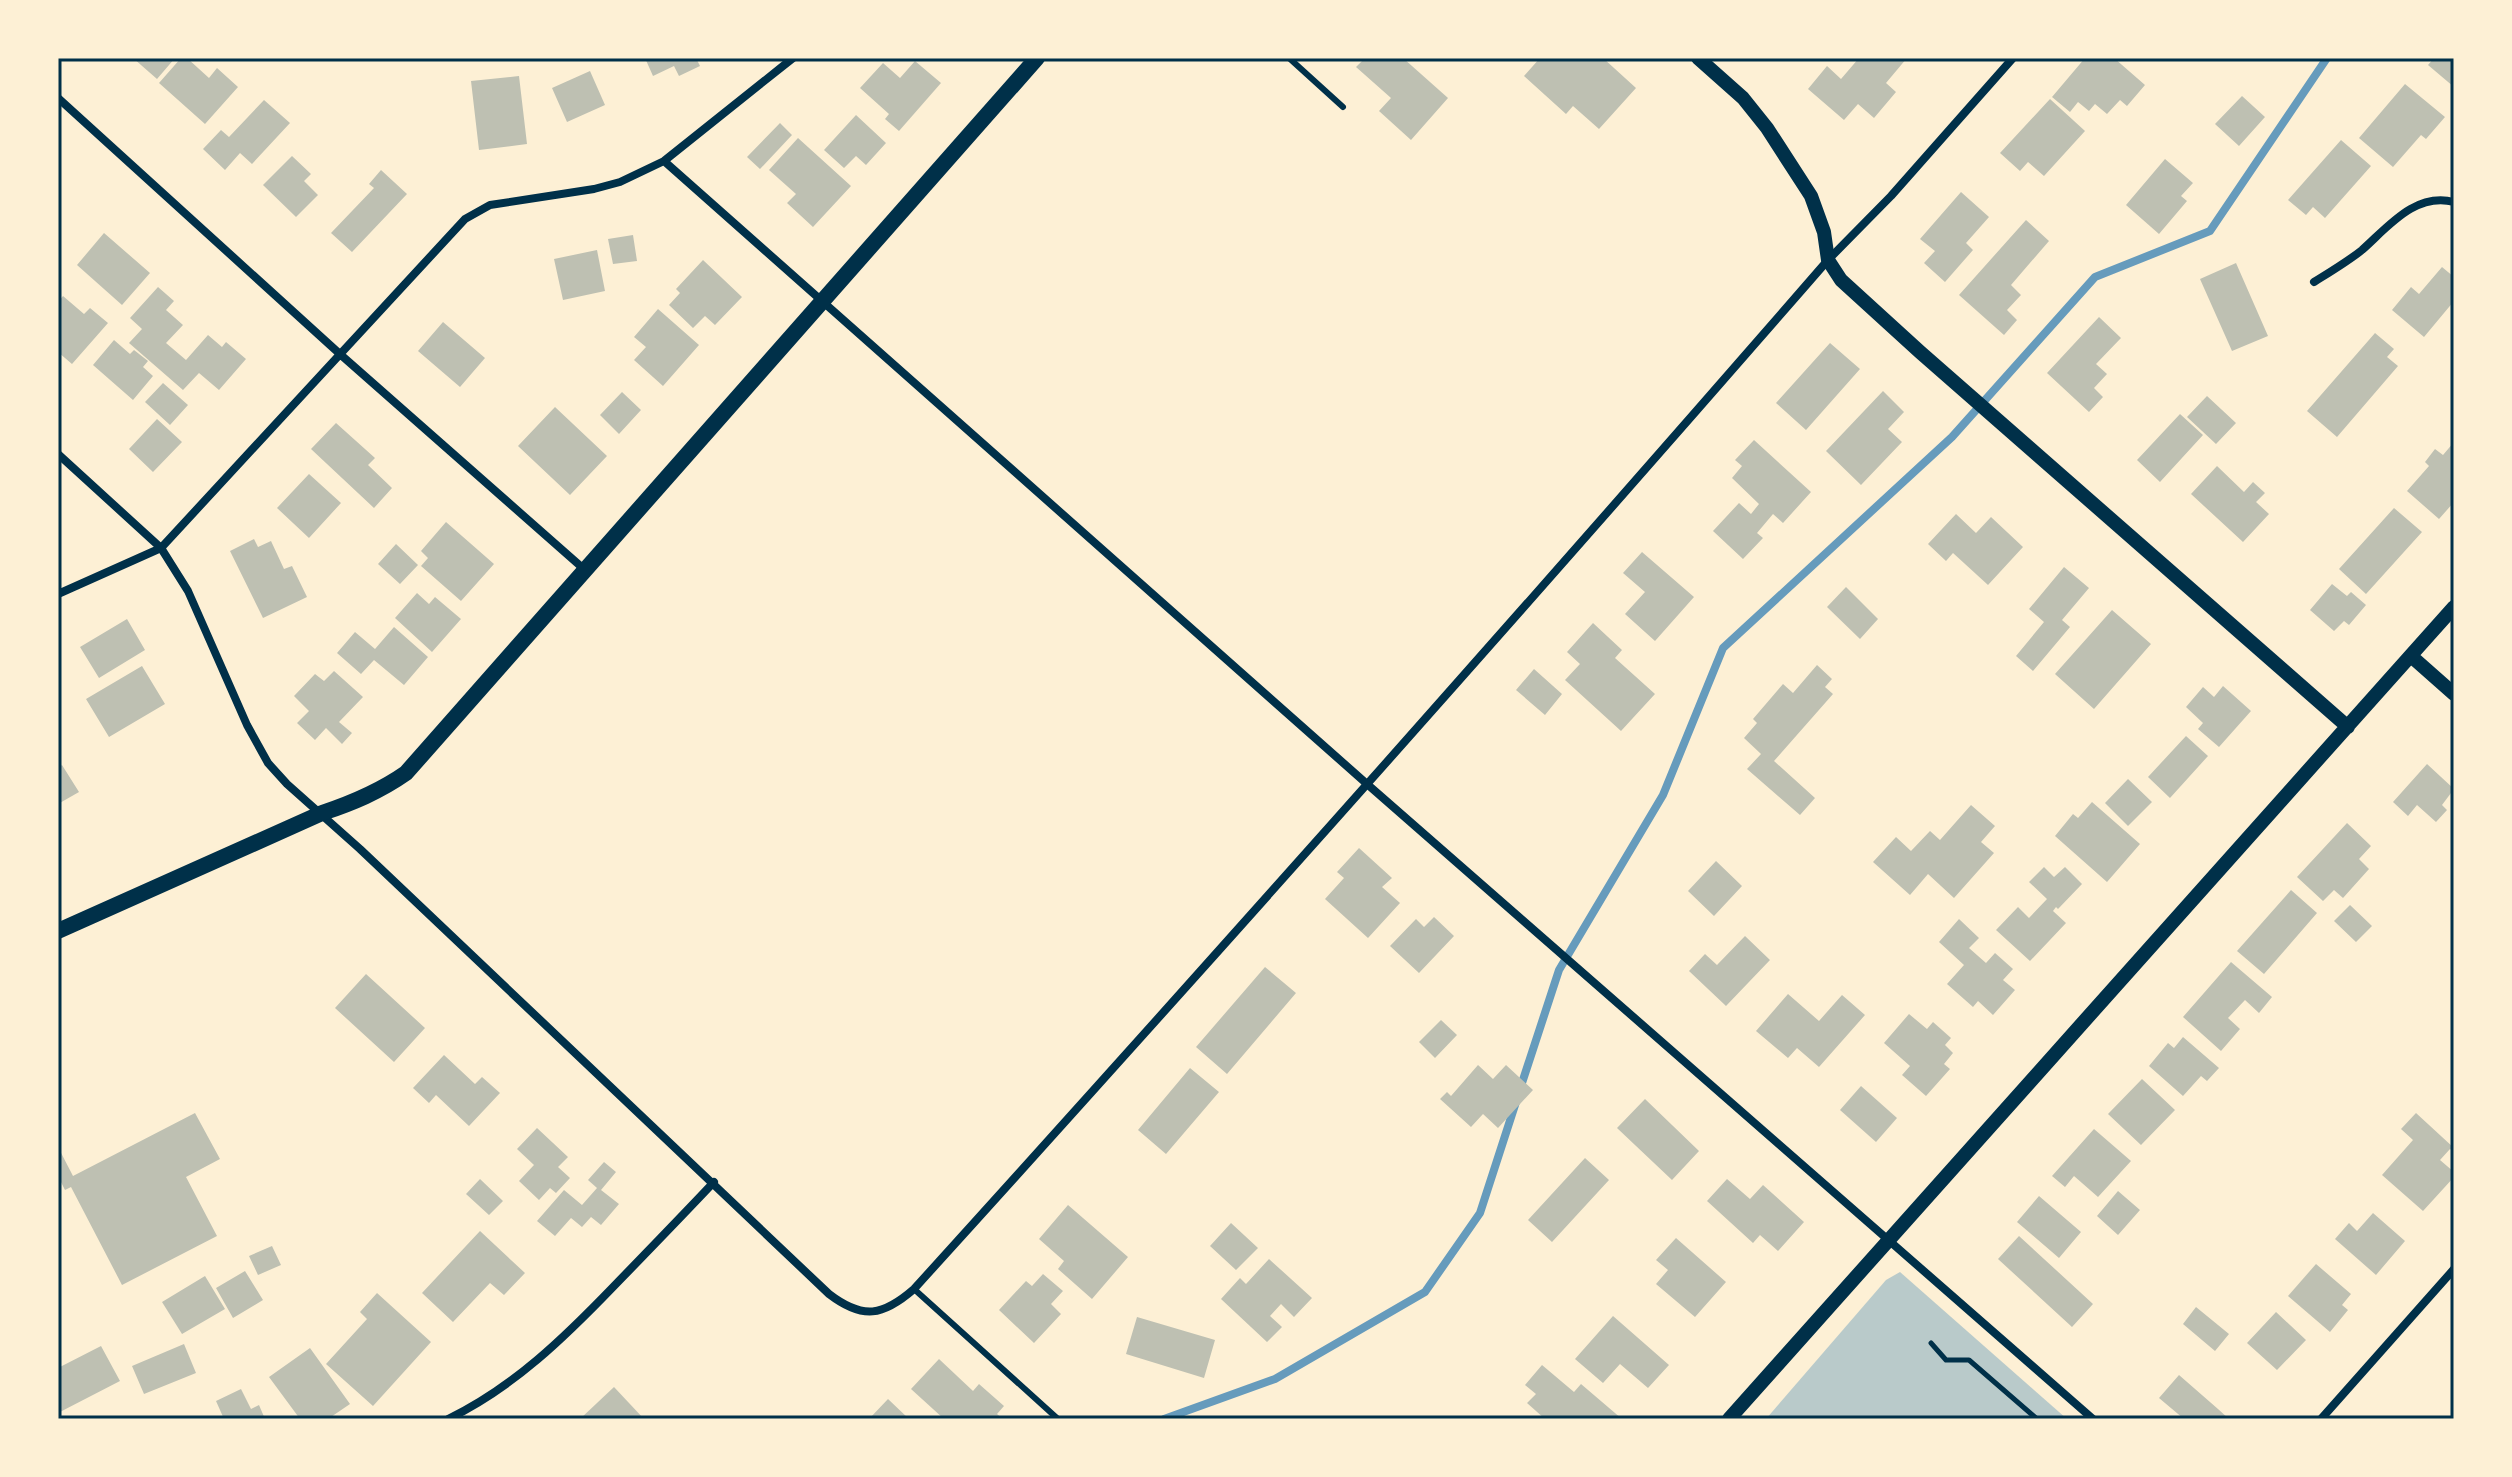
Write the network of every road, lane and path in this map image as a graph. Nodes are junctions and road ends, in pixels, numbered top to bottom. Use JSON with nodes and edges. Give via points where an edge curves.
{"nodes":[{"id":1,"x":793,"y":58,"type":"edge"},
{"id":2,"x":1037,"y":58,"type":"edge"},
{"id":3,"x":1289,"y":58,"type":"edge"},
{"id":4,"x":1698,"y":58,"type":"edge"},
{"id":5,"x":2013,"y":58,"type":"edge"},
{"id":6,"x":58,"y":98,"type":"edge"},
{"id":7,"x":1343,"y":107,"type":"dead end"},
{"id":8,"x":664,"y":161,"type":"junction"},
{"id":9,"x":2454,"y":202,"type":"edge"},
{"id":10,"x":1828,"y":260,"type":"junction"},
{"id":11,"x":2314,"y":282,"type":"dead end"},
{"id":12,"x":821,"y":302,"type":"junction"},
{"id":13,"x":341,"y":355,"type":"junction"},
{"id":14,"x":58,"y":454,"type":"edge"},
{"id":15,"x":161,"y":548,"type":"junction"},
{"id":16,"x":585,"y":570,"type":"junction"},
{"id":17,"x":58,"y":594,"type":"edge"},
{"id":18,"x":2454,"y":607,"type":"edge"},
{"id":19,"x":2411,"y":656,"type":"junction"},
{"id":20,"x":2454,"y":694,"type":"edge"},
{"id":21,"x":2348,"y":727,"type":"junction"},
{"id":22,"x":1367,"y":784,"type":"junction"},
{"id":23,"x":322,"y":813,"type":"junction"},
{"id":24,"x":58,"y":931,"type":"edge"},
{"id":25,"x":714,"y":1182,"type":"junction"},
{"id":26,"x":1890,"y":1240,"type":"junction"},
{"id":27,"x":2454,"y":1269,"type":"edge"},
{"id":28,"x":914,"y":1289,"type":"junction"},
{"id":29,"x":1931,"y":1343,"type":"dead end"},
{"id":30,"x":448,"y":1419,"type":"edge"},
{"id":31,"x":1058,"y":1419,"type":"edge"},
{"id":32,"x":1729,"y":1419,"type":"edge"},
{"id":33,"x":2037,"y":1419,"type":"edge"},
{"id":34,"x":2093,"y":1419,"type":"edge"},
{"id":35,"x":2321,"y":1419,"type":"edge"}],
"edges":[{"from":1,"to":8,"type":"street"},
{"from":2,"to":12,"type":"main road"},
{"from":3,"to":7,"type":"lane"},
{"from":4,"to":10,"type":"street","via":[[1743,98],[1811,196]]},
{"from":5,"to":10,"type":"street"},
{"from":6,"to":13,"type":"street"},
{"from":8,"to":12,"type":"street"},
{"from":8,"to":13,"type":"street","via":[[594,189],[477,211]]},
{"from":9,"to":11,"type":"street","via":[[2443,199],[2410,208],[2361,251]]},
{"from":10,"to":21,"type":"street","via":[[1841,280],[1920,352]]},
{"from":10,"to":22,"type":"street"},
{"from":12,"to":16,"type":"main road"},
{"from":12,"to":22,"type":"street"},
{"from":13,"to":15,"type":"street"},
{"from":13,"to":16,"type":"street"},
{"from":14,"to":15,"type":"street"},
{"from":15,"to":17,"type":"street"},
{"from":15,"to":23,"type":"street","via":[[188,591],[268,763]]},
{"from":16,"to":23,"type":"main road","via":[[406,773],[359,801]]},
{"from":18,"to":19,"type":"street"},
{"from":19,"to":20,"type":"street"},
{"from":19,"to":21,"type":"street"},
{"from":21,"to":26,"type":"street"},
{"from":22,"to":26,"type":"street"},
{"from":22,"to":28,"type":"street"},
{"from":23,"to":24,"type":"main road"},
{"from":23,"to":25,"type":"street"},
{"from":25,"to":28,"type":"street","via":[[848,1309],[883,1309]]},
{"from":25,"to":30,"type":"street","via":[[540,1359]]},
{"from":26,"to":32,"type":"street"},
{"from":26,"to":34,"type":"street"},
{"from":27,"to":35,"type":"street"},
{"from":28,"to":31,"type":"lane"},
{"from":29,"to":33,"type":"path","via":[[1946,1360],[1969,1360]]}]}
